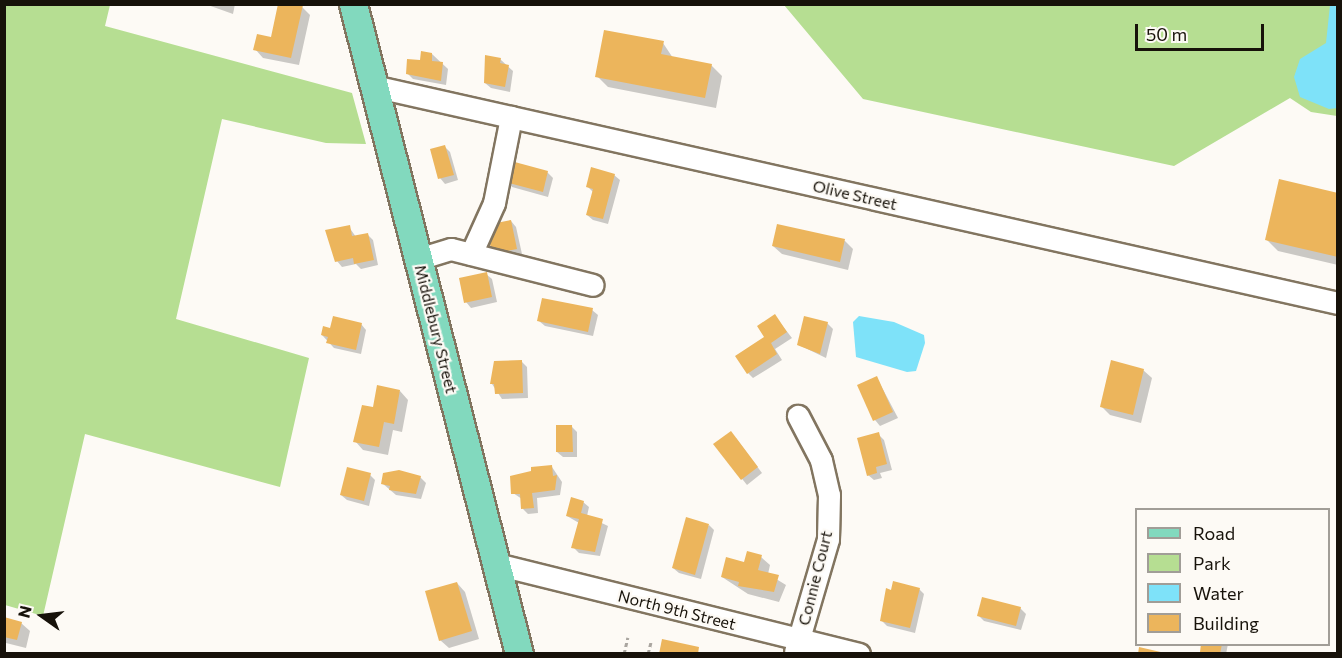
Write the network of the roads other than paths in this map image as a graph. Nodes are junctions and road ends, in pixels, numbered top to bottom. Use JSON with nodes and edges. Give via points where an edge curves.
{"nodes":[{"id":1,"x":353,"y":4,"type":"edge"},
{"id":2,"x":374,"y":86,"type":"junction"},
{"id":3,"x":511,"y":117,"type":"junction"},
{"id":4,"x":471,"y":254,"type":"junction"},
{"id":5,"x":418,"y":259,"type":"junction"},
{"id":6,"x":593,"y":285,"type":"dead end"},
{"id":7,"x":1338,"y":303,"type":"edge"},
{"id":8,"x":798,"y":416,"type":"dead end"},
{"id":9,"x":496,"y":564,"type":"junction"},
{"id":10,"x":796,"y":646,"type":"edge"},
{"id":11,"x":519,"y":654,"type":"edge"},
{"id":12,"x":859,"y":654,"type":"edge"}],
"edges":[{"from":1,"to":2,"type":"main road","name":"Middlebury Street"},
{"from":2,"to":3,"type":"street","name":"Olive Street"},
{"from":2,"to":5,"type":"main road","name":"Middlebury Street"},
{"from":3,"to":4,"type":"street","via":[[494,203]]},
{"from":3,"to":7,"type":"street","name":"Olive Street"},
{"from":4,"to":5,"type":"street","via":[[451,249]]},
{"from":4,"to":6,"type":"street"},
{"from":5,"to":9,"type":"main road","name":"Middlebury Street"},
{"from":8,"to":10,"type":"street","name":"Connie Court","via":[[821,460],[829,495],[828,539]]},
{"from":9,"to":10,"type":"street","name":"North 9th Street"},
{"from":9,"to":11,"type":"main road","name":"Middlebury Street"},
{"from":10,"to":12,"type":"street","name":"North 9th Street"}]}
